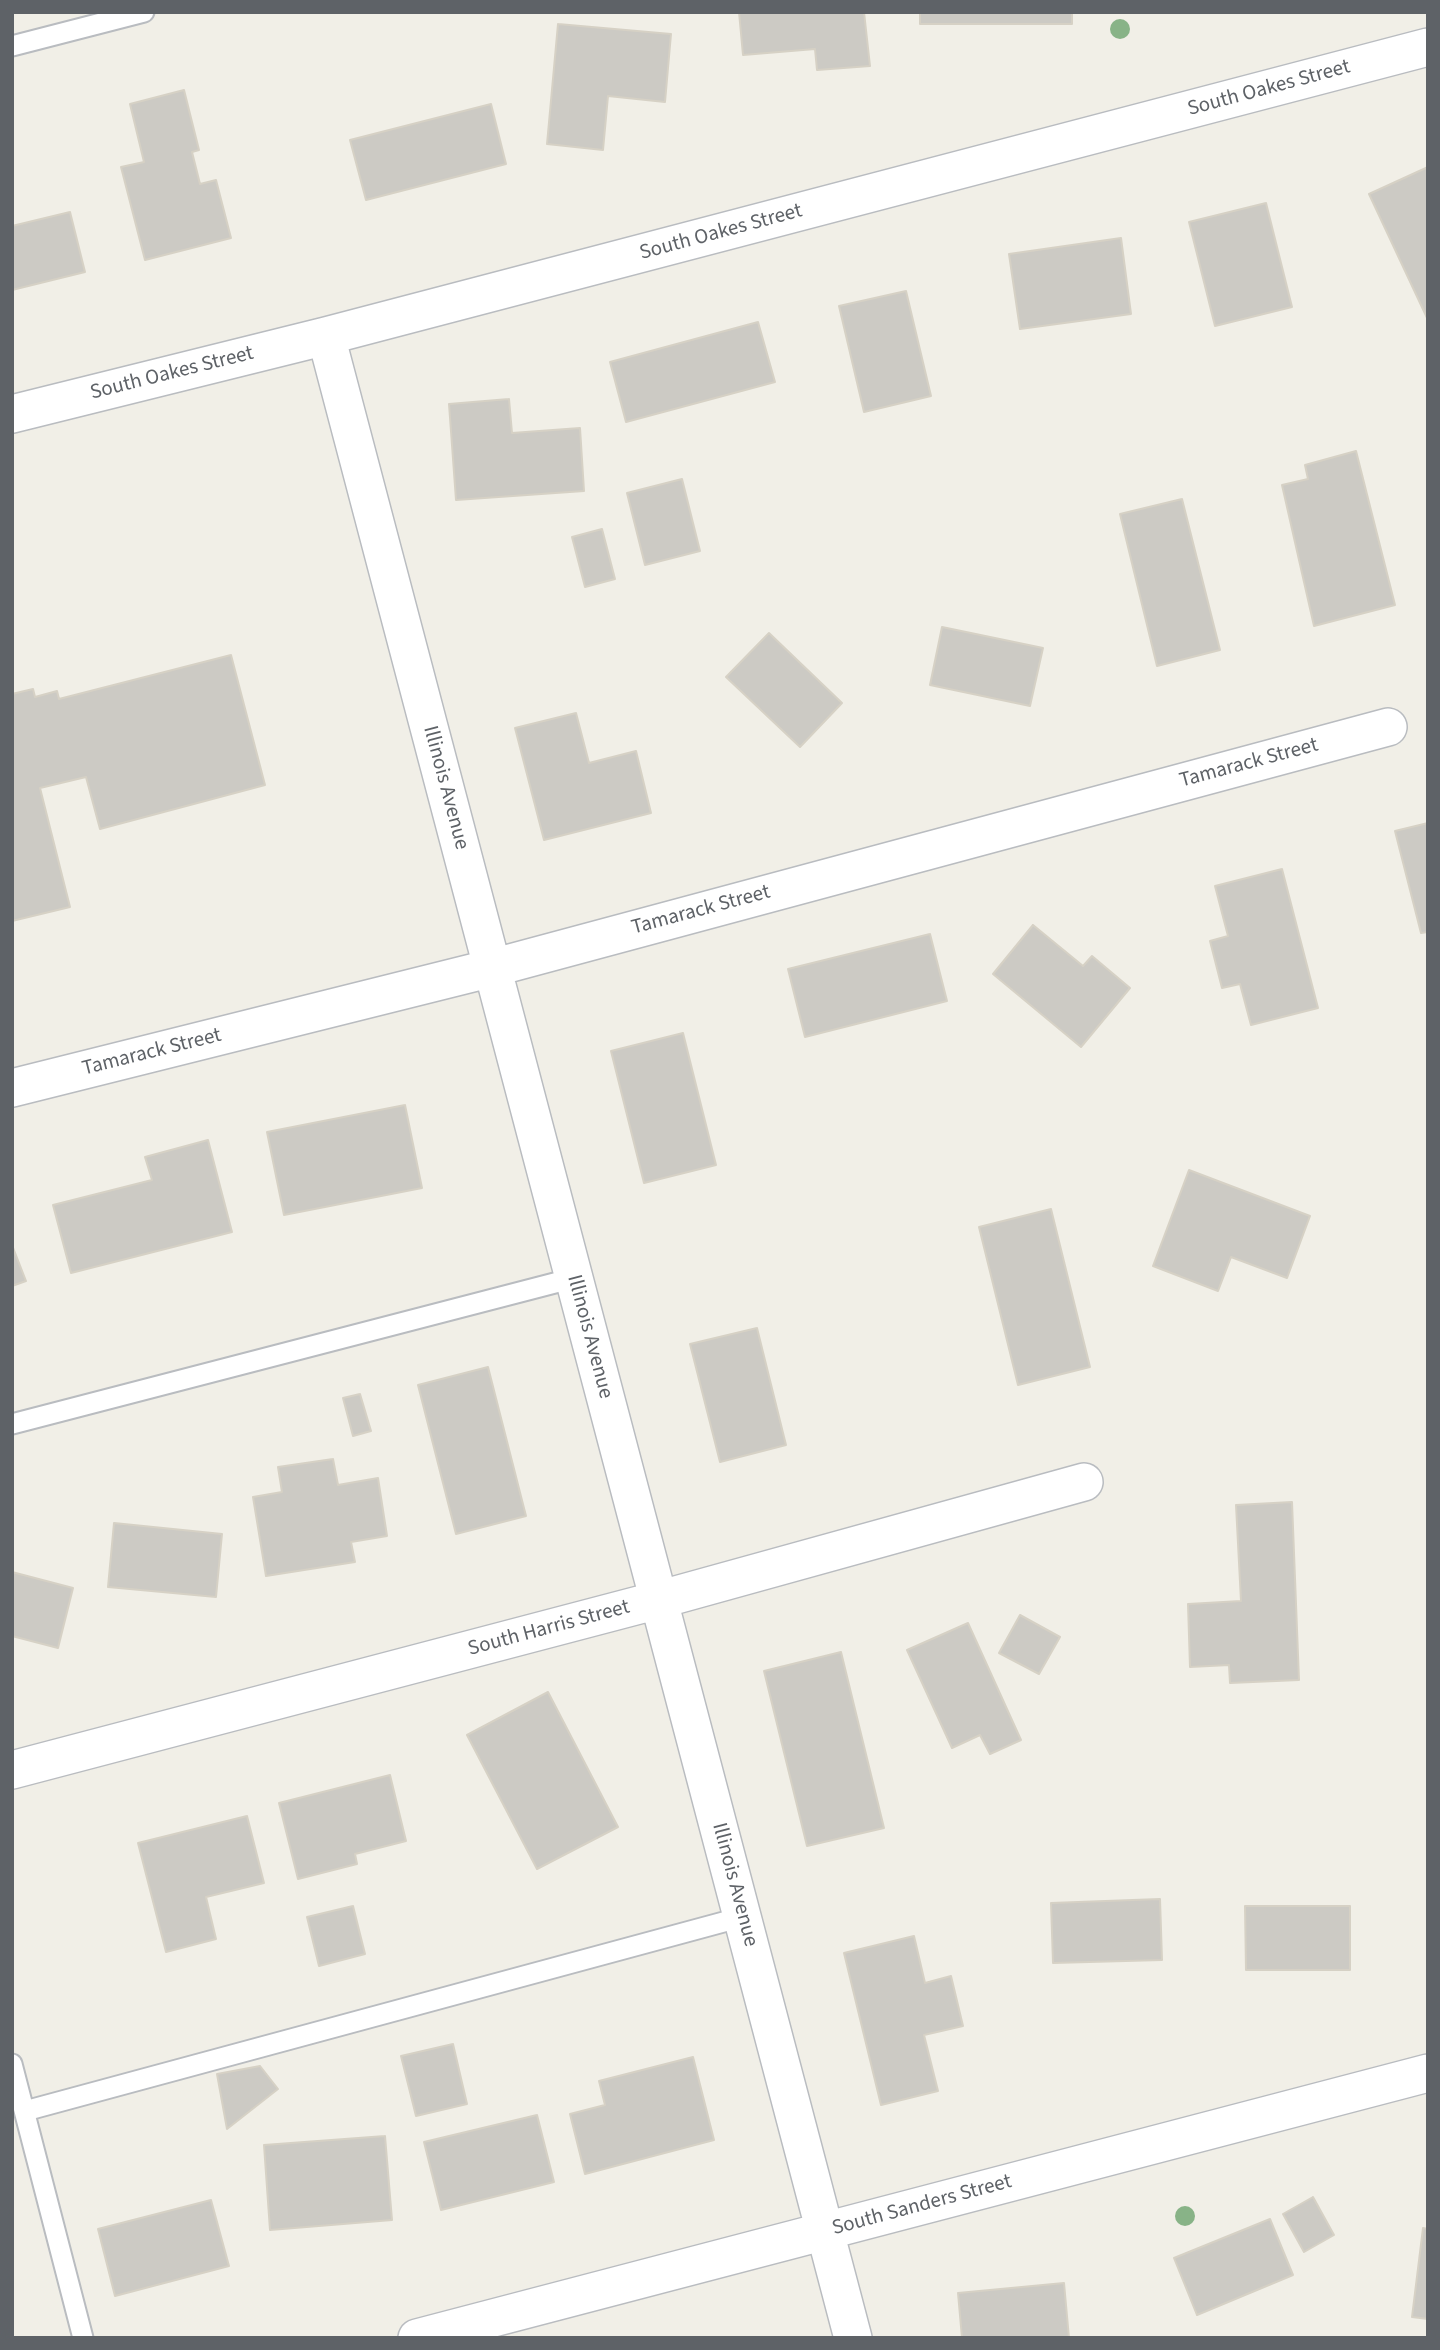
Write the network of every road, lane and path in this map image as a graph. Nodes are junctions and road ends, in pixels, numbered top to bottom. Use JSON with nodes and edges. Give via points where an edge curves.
{"nodes":[{"id":1,"x":144,"y":12,"type":"edge"},
{"id":2,"x":12,"y":46,"type":"edge"},
{"id":3,"x":1428,"y":47,"type":"edge"},
{"id":4,"x":326,"y":336,"type":"junction"},
{"id":5,"x":12,"y":414,"type":"edge"},
{"id":6,"x":1388,"y":727,"type":"dead end"},
{"id":7,"x":492,"y":968,"type":"junction"},
{"id":8,"x":12,"y":1088,"type":"edge"},
{"id":9,"x":574,"y":1278,"type":"junction"},
{"id":10,"x":12,"y":1424,"type":"edge"},
{"id":11,"x":1084,"y":1482,"type":"dead end"},
{"id":12,"x":658,"y":1600,"type":"junction"},
{"id":13,"x":12,"y":1770,"type":"edge"},
{"id":14,"x":742,"y":1917,"type":"junction"},
{"id":15,"x":12,"y":2064,"type":"edge"},
{"id":16,"x":1428,"y":2073,"type":"edge"},
{"id":17,"x":24,"y":2111,"type":"junction"},
{"id":18,"x":825,"y":2232,"type":"junction"},
{"id":19,"x":423,"y":2337,"type":"edge"},
{"id":20,"x":83,"y":2338,"type":"edge"},
{"id":21,"x":853,"y":2338,"type":"edge"}],
"edges":[{"from":1,"to":2,"type":"lane"},
{"from":3,"to":4,"type":"street","name":"South Oakes Street"},
{"from":4,"to":5,"type":"street","name":"South Oakes Street"},
{"from":4,"to":7,"type":"street","name":"Illinois Avenue"},
{"from":6,"to":7,"type":"street","name":"Tamarack Street"},
{"from":7,"to":8,"type":"street","name":"Tamarack Street"},
{"from":7,"to":9,"type":"street","name":"Illinois Avenue"},
{"from":9,"to":10,"type":"lane"},
{"from":9,"to":12,"type":"street","name":"Illinois Avenue"},
{"from":11,"to":12,"type":"street","name":"South Harris Street"},
{"from":12,"to":13,"type":"street","name":"South Harris Street"},
{"from":12,"to":14,"type":"street","name":"Illinois Avenue"},
{"from":14,"to":17,"type":"lane"},
{"from":14,"to":18,"type":"street","name":"Illinois Avenue"},
{"from":15,"to":17,"type":"lane"},
{"from":16,"to":18,"type":"street","name":"South Sanders Street"},
{"from":17,"to":20,"type":"lane"},
{"from":18,"to":19,"type":"street","name":"South Sanders Street"},
{"from":18,"to":21,"type":"street","name":"Illinois Avenue"}]}
